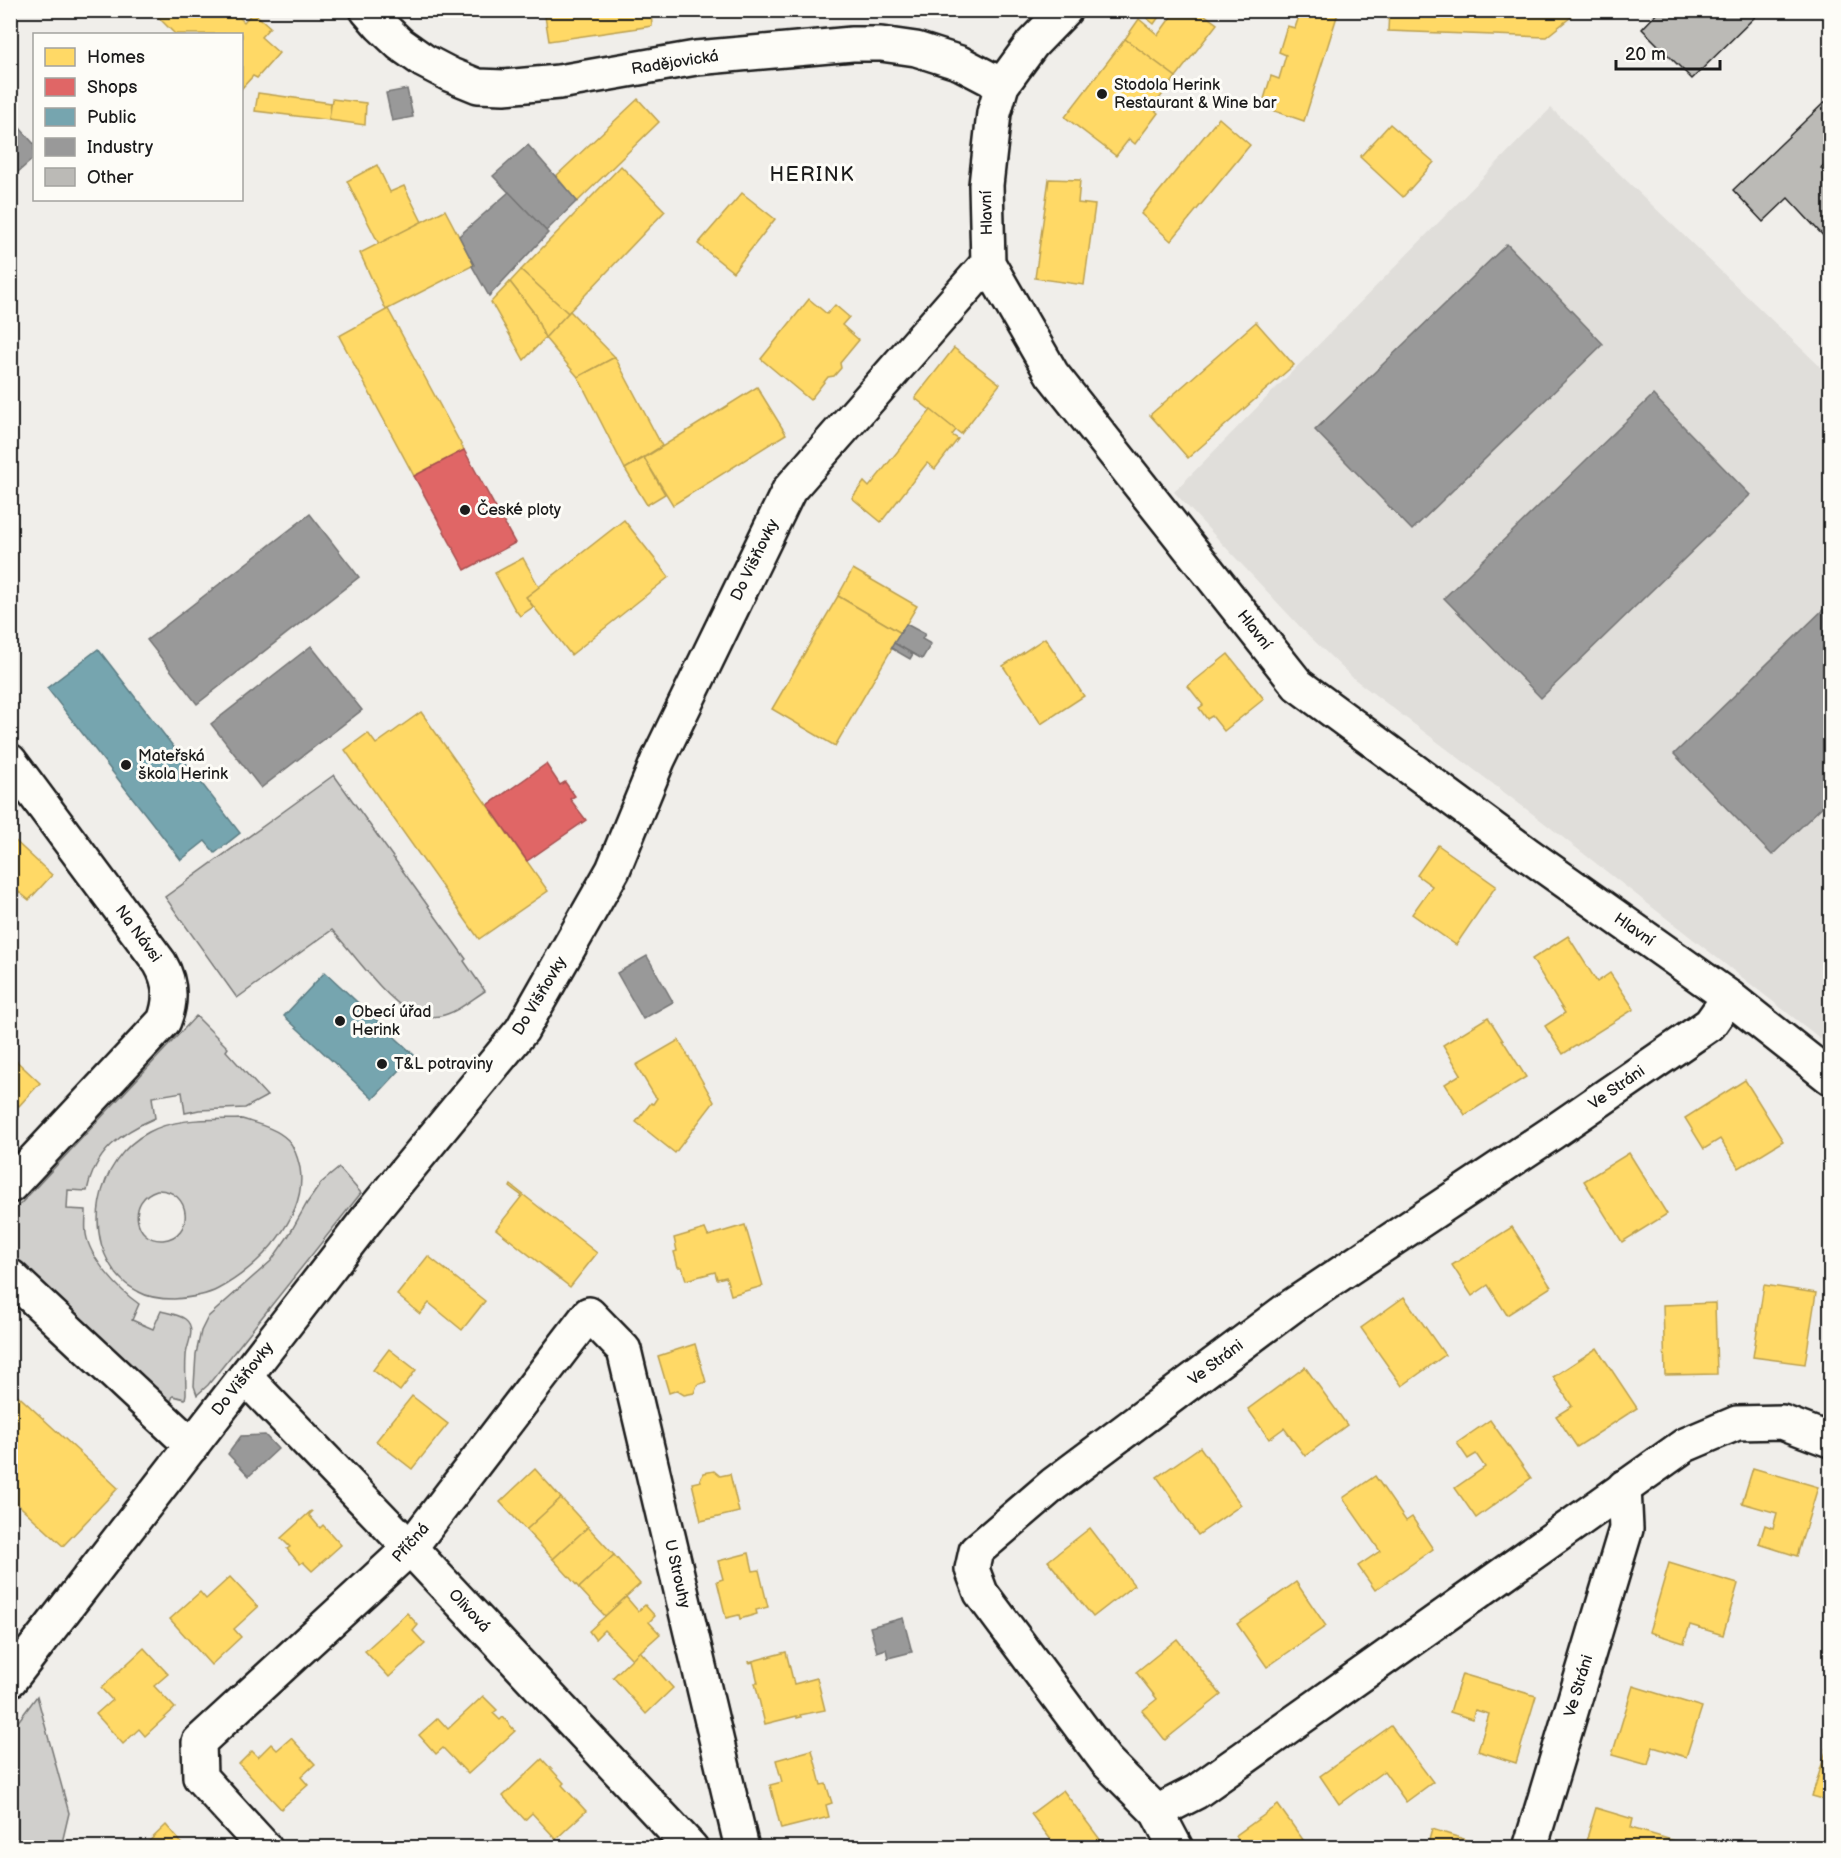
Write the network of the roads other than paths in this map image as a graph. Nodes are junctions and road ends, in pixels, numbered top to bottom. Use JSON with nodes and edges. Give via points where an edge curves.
{"nodes":[{"id":1,"x":367,"y":10,"type":"edge"},
{"id":2,"x":1065,"y":10,"type":"edge"},
{"id":3,"x":1002,"y":85,"type":"junction"},
{"id":4,"x":988,"y":263,"type":"junction"},
{"id":5,"x":10,"y":761,"type":"edge"},
{"id":6,"x":1729,"y":997,"type":"junction"},
{"id":7,"x":1830,"y":1077,"type":"edge"},
{"id":8,"x":10,"y":1185,"type":"edge"},
{"id":9,"x":10,"y":1276,"type":"edge"},
{"id":10,"x":589,"y":1314,"type":"joint"},
{"id":11,"x":245,"y":1377,"type":"junction"},
{"id":12,"x":1830,"y":1440,"type":"edge"},
{"id":13,"x":192,"y":1446,"type":"junction"},
{"id":14,"x":1624,"y":1487,"type":"junction"},
{"id":15,"x":410,"y":1548,"type":"junction"},
{"id":16,"x":11,"y":1679,"type":"edge"},
{"id":17,"x":1157,"y":1812,"type":"junction"},
{"id":18,"x":265,"y":1848,"type":"edge"},
{"id":19,"x":691,"y":1848,"type":"edge"},
{"id":20,"x":742,"y":1848,"type":"edge"},
{"id":21,"x":1176,"y":1848,"type":"edge"},
{"id":22,"x":1530,"y":1848,"type":"edge"}],
"edges":[{"from":1,"to":3,"type":"street","name":"Radějovická","via":[[400,44],[424,61],[478,86],[559,82],[696,58],[852,44],[916,49],[960,63]]},
{"from":2,"to":3,"type":"street","name":"Hlavní","via":[[1032,44]]},
{"from":3,"to":4,"type":"street","name":"Hlavní","via":[[994,113],[986,185]]},
{"from":4,"to":6,"type":"street","name":"Hlavní","via":[[1052,374],[1298,685]]},
{"from":4,"to":11,"type":"street","name":"Do Višňovky","via":[[789,490],[658,760],[613,870],[522,1030],[374,1210]]},
{"from":5,"to":8,"type":"street","name":"Na Návsi","via":[[160,963],[170,997],[164,1021]]},
{"from":6,"to":7,"type":"street","name":"Hlavní"},
{"from":6,"to":17,"type":"street","name":"Ve Stráni","via":[[1710,1024],[1292,1306],[1054,1484],[976,1551],[972,1569],[981,1593],[1107,1761]]},
{"from":9,"to":13,"type":"street"},
{"from":10,"to":15,"type":"street","name":"Příčná"},
{"from":10,"to":20,"type":"street","name":"U Strouhy","via":[[624,1350]]},
{"from":11,"to":13,"type":"street","name":"Do Višňovky"},
{"from":11,"to":15,"type":"street","name":"Olivová"},
{"from":12,"to":14,"type":"street","via":[[1782,1422],[1737,1424],[1685,1445]]},
{"from":13,"to":16,"type":"street","name":"Do Višňovky"},
{"from":14,"to":17,"type":"street","via":[[1196,1792]]},
{"from":14,"to":22,"type":"street","name":"Ve Stráni","via":[[1626,1529]]},
{"from":15,"to":18,"type":"street","name":"Příčná","via":[[199,1742],[200,1778]]},
{"from":15,"to":19,"type":"street","name":"Olivová"},
{"from":17,"to":21,"type":"street","name":"Ve Stráni"}]}
